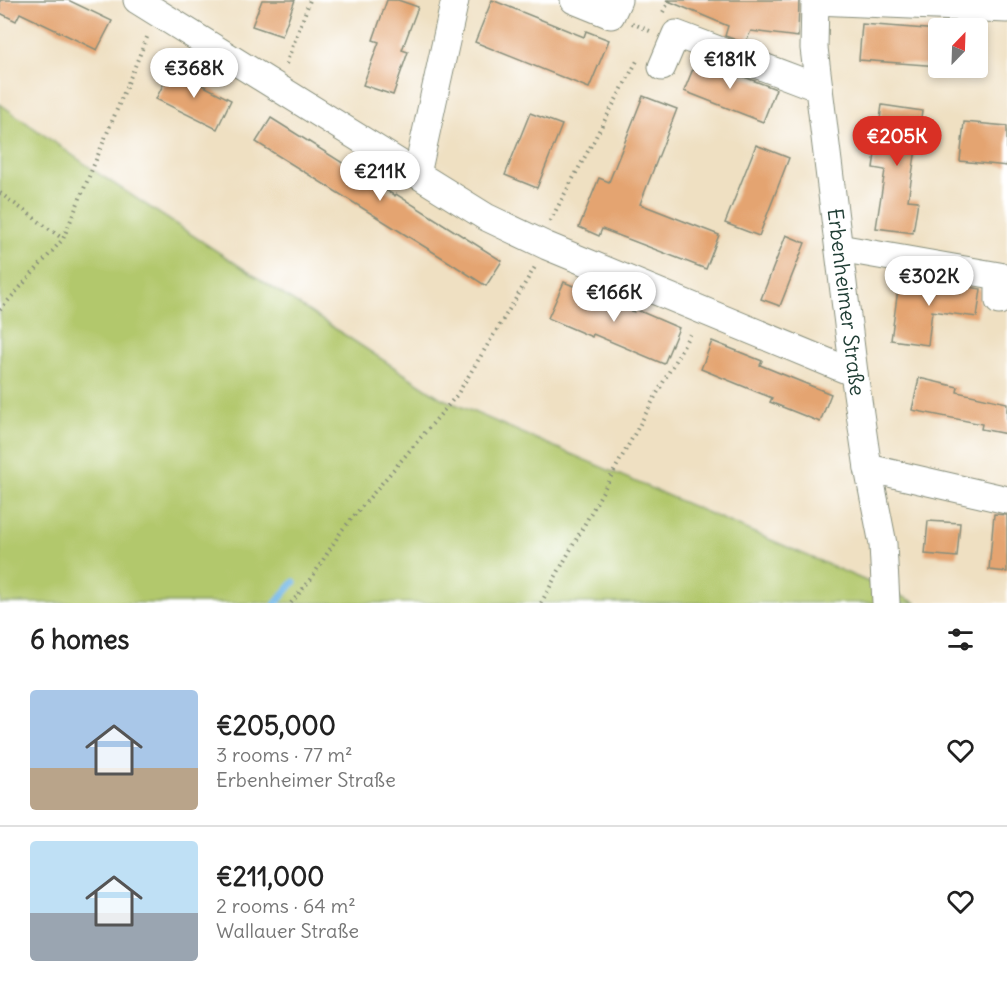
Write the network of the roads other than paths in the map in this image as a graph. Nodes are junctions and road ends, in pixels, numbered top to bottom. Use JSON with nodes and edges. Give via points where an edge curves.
{"nodes":[{"id":1,"x":455,"y":0,"type":"edge"},
{"id":2,"x":574,"y":0,"type":"edge"},
{"id":3,"x":618,"y":0,"type":"edge"},
{"id":4,"x":815,"y":0,"type":"edge"},
{"id":5,"x":152,"y":4,"type":"edge"},
{"id":6,"x":1007,"y":9,"type":"edge"},
{"id":7,"x":652,"y":60,"type":"road end"},
{"id":8,"x":819,"y":88,"type":"junction"},
{"id":9,"x":417,"y":174,"type":"junction"},
{"id":10,"x":839,"y":248,"type":"junction"},
{"id":11,"x":999,"y":301,"type":"dead end"},
{"id":12,"x":854,"y":373,"type":"junction"},
{"id":13,"x":868,"y":468,"type":"junction"},
{"id":14,"x":1007,"y":500,"type":"edge"},
{"id":15,"x":886,"y":603,"type":"edge"}],
"edges":[{"from":1,"to":9,"type":"street"},
{"from":2,"to":3,"type":"street","via":[[611,15]]},
{"from":4,"to":6,"type":"street"},
{"from":4,"to":8,"type":"street","name":"Erbenheimer Straße","via":[[814,48]]},
{"from":5,"to":9,"type":"street"},
{"from":7,"to":8,"type":"street","via":[[676,34]]},
{"from":8,"to":10,"type":"street","name":"Erbenheimer Straße"},
{"from":9,"to":12,"type":"street","via":[[486,217],[543,244]]},
{"from":10,"to":11,"type":"street","via":[[999,276]]},
{"from":10,"to":12,"type":"street","name":"Erbenheimer Straße"},
{"from":12,"to":13,"type":"street","name":"Erbenheimer Straße"},
{"from":13,"to":14,"type":"street"},
{"from":13,"to":15,"type":"street","name":"Erbenheimer Straße","via":[[883,544]]}]}
